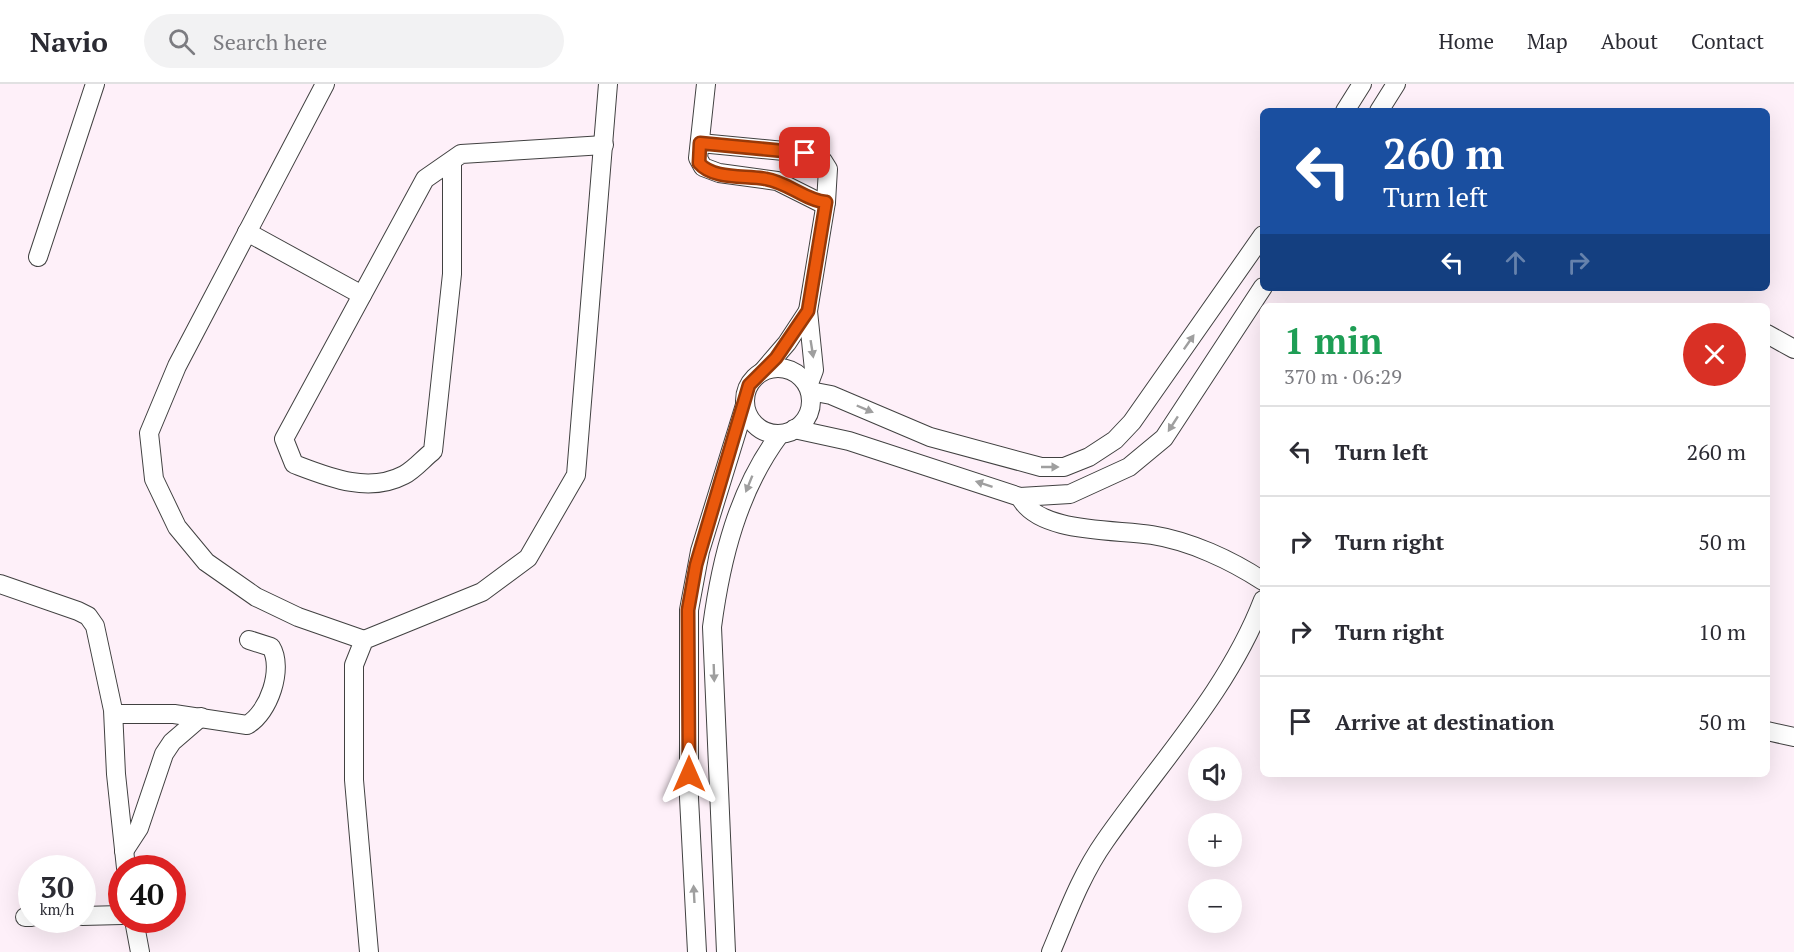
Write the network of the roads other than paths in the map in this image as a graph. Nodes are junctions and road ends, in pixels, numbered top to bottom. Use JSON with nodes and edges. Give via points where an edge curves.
{"nodes":[{"id":1,"x":95,"y":84,"type":"edge"},
{"id":2,"x":325,"y":84,"type":"edge"},
{"id":3,"x":608,"y":84,"type":"edge"},
{"id":4,"x":706,"y":84,"type":"edge"},
{"id":5,"x":1362,"y":84,"type":"edge"},
{"id":6,"x":1396,"y":84,"type":"edge"},
{"id":7,"x":1347,"y":108,"type":"edge"},
{"id":8,"x":1381,"y":108,"type":"edge"},
{"id":9,"x":700,"y":143,"type":"junction"},
{"id":10,"x":604,"y":145,"type":"junction"},
{"id":11,"x":452,"y":160,"type":"junction"},
{"id":12,"x":826,"y":202,"type":"junction"},
{"id":13,"x":247,"y":232,"type":"junction"},
{"id":14,"x":1260,"y":239,"type":"edge"},
{"id":15,"x":38,"y":257,"type":"dead end"},
{"id":16,"x":1260,"y":291,"type":"edge"},
{"id":17,"x":362,"y":295,"type":"junction"},
{"id":18,"x":808,"y":311,"type":"junction"},
{"id":19,"x":1770,"y":336,"type":"edge"},
{"id":20,"x":1794,"y":349,"type":"edge"},
{"id":21,"x":764,"y":371,"type":"junction"},
{"id":22,"x":809,"y":388,"type":"junction"},
{"id":23,"x":745,"y":405,"type":"junction"},
{"id":24,"x":787,"y":432,"type":"junction"},
{"id":25,"x":1020,"y":496,"type":"junction"},
{"id":26,"x":1260,"y":578,"type":"edge"},
{"id":27,"x":2,"y":591,"type":"edge"},
{"id":28,"x":1260,"y":608,"type":"edge"},
{"id":29,"x":249,"y":640,"type":"dead end"},
{"id":30,"x":363,"y":640,"type":"junction"},
{"id":31,"x":114,"y":714,"type":"junction"},
{"id":32,"x":201,"y":717,"type":"junction"},
{"id":33,"x":1770,"y":731,"type":"edge"},
{"id":34,"x":1794,"y":737,"type":"edge"},
{"id":35,"x":124,"y":855,"type":"edge"},
{"id":36,"x":127,"y":855,"type":"edge"},
{"id":37,"x":136,"y":933,"type":"edge"},
{"id":38,"x":140,"y":952,"type":"edge"},
{"id":39,"x":369,"y":952,"type":"edge"},
{"id":40,"x":697,"y":952,"type":"edge"},
{"id":41,"x":726,"y":952,"type":"edge"},
{"id":42,"x":1051,"y":952,"type":"edge"}],
"edges":[{"from":1,"to":15,"type":"street"},
{"from":2,"to":13,"type":"street"},
{"from":3,"to":10,"type":"street"},
{"from":4,"to":9,"type":"street"},
{"from":5,"to":7,"type":"street"},
{"from":6,"to":8,"type":"street"},
{"from":9,"to":12,"type":"street","via":[[699,163],[711,171],[777,181]]},
{"from":9,"to":12,"type":"street","via":[[816,156],[828,169]]},
{"from":10,"to":11,"type":"street","via":[[461,154]]},
{"from":10,"to":30,"type":"street","via":[[576,475],[528,558],[482,592]]},
{"from":11,"to":17,"type":"street","via":[[425,179]]},
{"from":11,"to":17,"type":"street","via":[[452,274],[433,451],[404,475],[367,485],[294,464],[284,439]]},
{"from":12,"to":18,"type":"street"},
{"from":13,"to":17,"type":"street"},
{"from":13,"to":30,"type":"street","via":[[152,421],[149,433],[154,479],[177,526],[207,562],[256,597]]},
{"from":22,"to":14,"type":"street","one_way":true,"via":[[930,437],[1041,467],[1064,467],[1089,457],[1132,422]]},
{"from":16,"to":25,"type":"street","one_way":true,"via":[[1164,438],[1129,467],[1070,494]]},
{"from":18,"to":21,"type":"street"},
{"from":18,"to":22,"type":"street","one_way":true,"via":[[814,370]]},
{"from":19,"to":20,"type":"street"},
{"from":21,"to":22,"type":"street","via":[[776,367],[789,369],[800,375]]},
{"from":21,"to":23,"type":"street","via":[[749,385]]},
{"from":22,"to":24,"type":"street","via":[[807,417]]},
{"from":23,"to":24,"type":"street","via":[[756,426],[764,431]]},
{"from":40,"to":23,"type":"street","one_way":true,"via":[[689,798],[688,610],[700,551]]},
{"from":25,"to":24,"type":"street","one_way":true,"via":[[849,441]]},
{"from":24,"to":41,"type":"street","one_way":true,"via":[[754,471],[717,588],[712,627]]},
{"from":25,"to":26,"type":"street","via":[[1032,513],[1066,524],[1153,535],[1212,552]]},
{"from":27,"to":31,"type":"street","via":[[88,616],[95,626]]},
{"from":28,"to":42,"type":"street","via":[[1202,714],[1088,868]]},
{"from":29,"to":32,"type":"street","via":[[267,645],[275,653],[273,686],[261,712],[247,725]]},
{"from":30,"to":39,"type":"street","via":[[354,665],[354,780]]},
{"from":31,"to":32,"type":"street"},
{"from":31,"to":35,"type":"street"},
{"from":32,"to":36,"type":"street","via":[[164,754]]},
{"from":33,"to":34,"type":"street"},
{"from":37,"to":38,"type":"street"}]}
